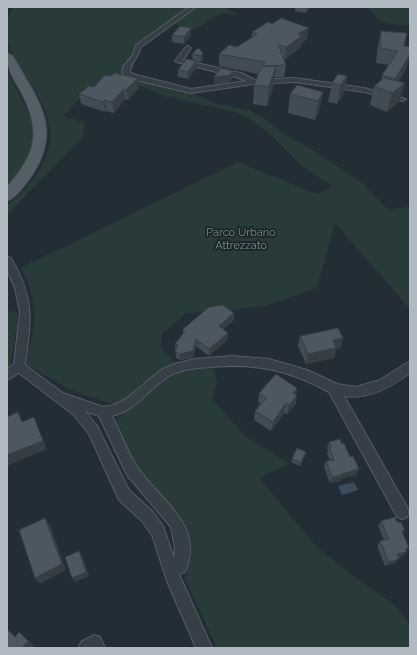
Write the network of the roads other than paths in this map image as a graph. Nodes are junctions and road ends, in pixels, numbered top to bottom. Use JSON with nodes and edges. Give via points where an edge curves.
{"nodes":[{"id":1,"x":193,"y":7,"type":"edge"},
{"id":2,"x":188,"y":48,"type":"dead end"},
{"id":3,"x":7,"y":56,"type":"edge"},
{"id":4,"x":254,"y":82,"type":"junction"},
{"id":5,"x":402,"y":99,"type":"edge"},
{"id":6,"x":7,"y":196,"type":"edge"},
{"id":7,"x":7,"y":261,"type":"edge"},
{"id":8,"x":410,"y":366,"type":"edge"},
{"id":9,"x":19,"y":367,"type":"junction"},
{"id":10,"x":7,"y":375,"type":"edge"},
{"id":11,"x":334,"y":388,"type":"junction"},
{"id":12,"x":55,"y":394,"type":"junction"},
{"id":13,"x":103,"y":412,"type":"junction"},
{"id":14,"x":402,"y":512,"type":"dead end"},
{"id":15,"x":180,"y":567,"type":"dead end"},
{"id":16,"x":87,"y":648,"type":"edge"},
{"id":17,"x":97,"y":648,"type":"edge"},
{"id":18,"x":204,"y":648,"type":"edge"}],
"edges":[{"from":1,"to":4,"type":"street","via":[[138,46],[126,72],[130,76],[191,91]]},
{"from":2,"to":4,"type":"street","via":[[179,61],[238,75]]},
{"from":3,"to":6,"type":"main road","via":[[36,111],[42,133],[38,154],[32,166]]},
{"from":4,"to":5,"type":"street","via":[[305,81]]},
{"from":7,"to":9,"type":"street","via":[[19,280],[25,297],[26,319]]},
{"from":8,"to":11,"type":"street","via":[[393,380],[377,388],[348,392]]},
{"from":9,"to":10,"type":"street"},
{"from":9,"to":12,"type":"street"},
{"from":11,"to":13,"type":"street","via":[[274,364],[252,362],[190,365],[166,372],[147,385],[135,401],[124,407],[116,411]]},
{"from":11,"to":14,"type":"street"},
{"from":12,"to":13,"type":"street"},
{"from":12,"to":18,"type":"street","via":[[78,411],[93,430],[124,495],[147,516],[158,531],[174,581]]},
{"from":13,"to":15,"type":"street","via":[[132,471],[174,518],[182,535],[183,554]]},
{"from":16,"to":17,"type":"street","via":[[94,643]]}]}
